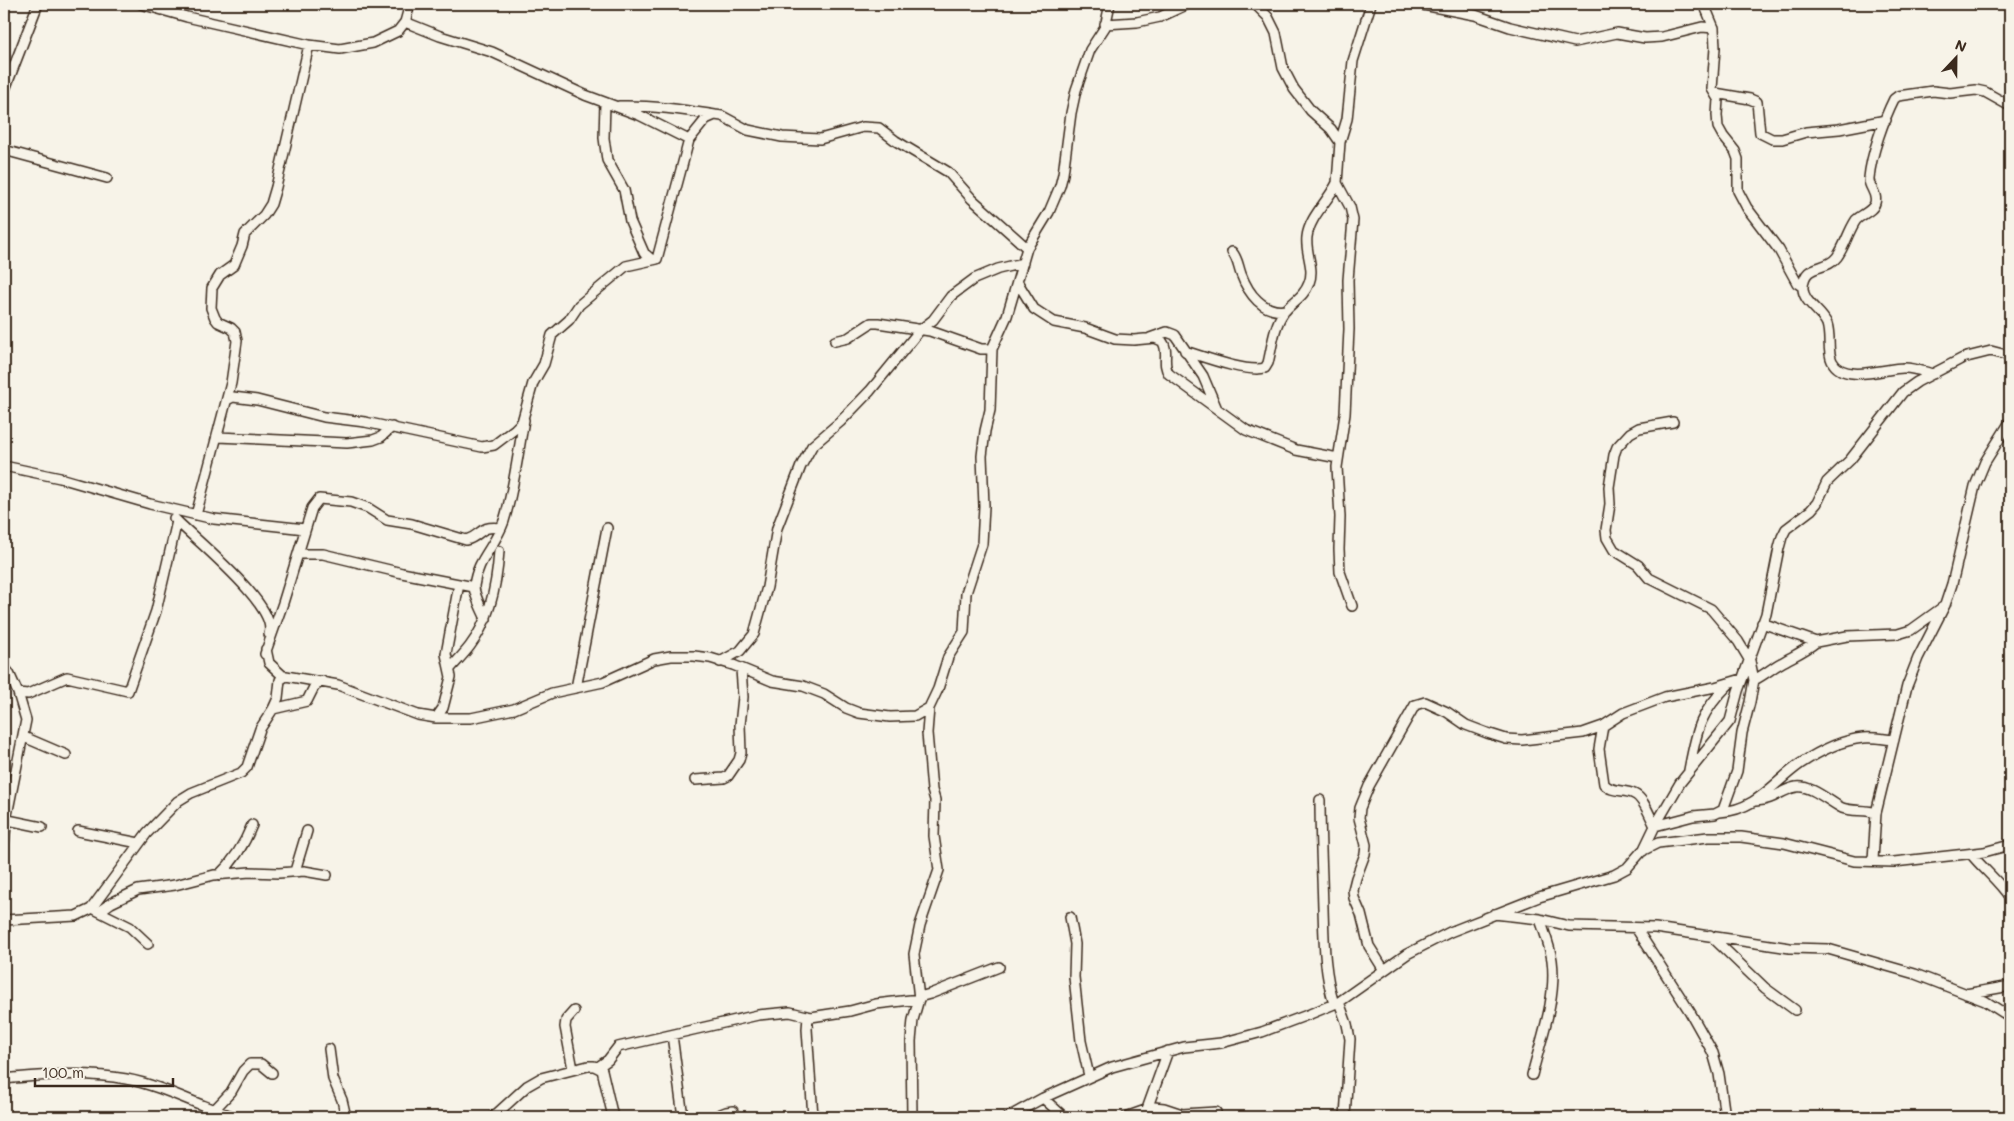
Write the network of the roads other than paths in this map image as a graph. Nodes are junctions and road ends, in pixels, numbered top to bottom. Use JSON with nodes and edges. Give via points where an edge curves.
{"nodes":[{"id":1,"x":38,"y":4,"type":"edge"},
{"id":2,"x":141,"y":4,"type":"edge"},
{"id":3,"x":410,"y":4,"type":"edge"},
{"id":4,"x":1110,"y":4,"type":"edge"},
{"id":5,"x":1188,"y":4,"type":"edge"},
{"id":6,"x":1255,"y":4,"type":"edge"},
{"id":7,"x":1371,"y":4,"type":"edge"},
{"id":8,"x":1418,"y":4,"type":"edge"},
{"id":9,"x":1704,"y":4,"type":"edge"},
{"id":10,"x":404,"y":22,"type":"junction"},
{"id":11,"x":1105,"y":24,"type":"junction"},
{"id":12,"x":1714,"y":28,"type":"junction"},
{"id":13,"x":309,"y":45,"type":"junction"},
{"id":14,"x":4,"y":92,"type":"edge"},
{"id":15,"x":1715,"y":93,"type":"junction"},
{"id":16,"x":610,"y":104,"type":"junction"},
{"id":17,"x":2010,"y":106,"type":"edge"},
{"id":18,"x":715,"y":115,"type":"junction"},
{"id":19,"x":1886,"y":120,"type":"junction"},
{"id":20,"x":689,"y":140,"type":"junction"},
{"id":21,"x":1340,"y":142,"type":"junction"},
{"id":22,"x":4,"y":150,"type":"edge"},
{"id":23,"x":107,"y":178,"type":"dead end"},
{"id":24,"x":1337,"y":183,"type":"junction"},
{"id":25,"x":1027,"y":248,"type":"junction"},
{"id":26,"x":1232,"y":252,"type":"dead end"},
{"id":27,"x":652,"y":260,"type":"junction"},
{"id":28,"x":1023,"y":263,"type":"junction"},
{"id":29,"x":1018,"y":283,"type":"junction"},
{"id":30,"x":1802,"y":287,"type":"junction"},
{"id":31,"x":1286,"y":310,"type":"junction"},
{"id":32,"x":920,"y":330,"type":"junction"},
{"id":33,"x":1147,"y":340,"type":"junction"},
{"id":34,"x":835,"y":341,"type":"dead end"},
{"id":35,"x":992,"y":349,"type":"junction"},
{"id":36,"x":1185,"y":351,"type":"junction"},
{"id":37,"x":2010,"y":356,"type":"edge"},
{"id":38,"x":1933,"y":374,"type":"junction"},
{"id":39,"x":227,"y":400,"type":"junction"},
{"id":40,"x":1218,"y":411,"type":"junction"},
{"id":41,"x":525,"y":417,"type":"junction"},
{"id":42,"x":1673,"y":422,"type":"dead end"},
{"id":43,"x":2010,"y":422,"type":"edge"},
{"id":44,"x":392,"y":427,"type":"junction"},
{"id":45,"x":218,"y":437,"type":"junction"},
{"id":46,"x":1338,"y":458,"type":"junction"},
{"id":47,"x":4,"y":466,"type":"edge"},
{"id":48,"x":161,"y":507,"type":"junction"},
{"id":49,"x":196,"y":516,"type":"junction"},
{"id":50,"x":177,"y":521,"type":"junction"},
{"id":51,"x":500,"y":528,"type":"junction"},
{"id":52,"x":607,"y":528,"type":"dead end"},
{"id":53,"x":305,"y":529,"type":"junction"},
{"id":54,"x":499,"y":551,"type":"dead end"},
{"id":55,"x":299,"y":554,"type":"junction"},
{"id":56,"x":459,"y":584,"type":"junction"},
{"id":57,"x":474,"y":587,"type":"junction"},
{"id":58,"x":1945,"y":605,"type":"junction"},
{"id":59,"x":1352,"y":606,"type":"dead end"},
{"id":60,"x":486,"y":618,"type":"junction"},
{"id":61,"x":1762,"y":623,"type":"junction"},
{"id":62,"x":1816,"y":642,"type":"junction"},
{"id":63,"x":266,"y":654,"type":"junction"},
{"id":64,"x":1750,"y":661,"type":"junction"},
{"id":65,"x":720,"y":662,"type":"junction"},
{"id":66,"x":4,"y":667,"type":"edge"},
{"id":67,"x":450,"y":669,"type":"junction"},
{"id":68,"x":741,"y":669,"type":"junction"},
{"id":69,"x":284,"y":677,"type":"junction"},
{"id":70,"x":1742,"y":679,"type":"junction"},
{"id":71,"x":1754,"y":680,"type":"junction"},
{"id":72,"x":322,"y":681,"type":"junction"},
{"id":73,"x":1730,"y":683,"type":"junction"},
{"id":74,"x":576,"y":688,"type":"junction"},
{"id":75,"x":18,"y":693,"type":"junction"},
{"id":76,"x":929,"y":708,"type":"junction"},
{"id":77,"x":273,"y":709,"type":"junction"},
{"id":78,"x":436,"y":718,"type":"junction"},
{"id":79,"x":1603,"y":726,"type":"junction"},
{"id":80,"x":24,"y":737,"type":"junction"},
{"id":81,"x":1894,"y":740,"type":"junction"},
{"id":82,"x":66,"y":755,"type":"dead end"},
{"id":83,"x":1689,"y":772,"type":"junction"},
{"id":84,"x":695,"y":780,"type":"dead end"},
{"id":85,"x":1320,"y":800,"type":"dead end"},
{"id":86,"x":1756,"y":801,"type":"junction"},
{"id":87,"x":1720,"y":812,"type":"junction"},
{"id":88,"x":1876,"y":813,"type":"junction"},
{"id":89,"x":8,"y":820,"type":"junction"},
{"id":90,"x":252,"y":824,"type":"dead end"},
{"id":91,"x":1655,"y":826,"type":"junction"},
{"id":92,"x":42,"y":828,"type":"dead end"},
{"id":93,"x":78,"y":831,"type":"dead end"},
{"id":94,"x":307,"y":831,"type":"dead end"},
{"id":95,"x":139,"y":843,"type":"junction"},
{"id":96,"x":4,"y":844,"type":"edge"},
{"id":97,"x":2010,"y":845,"type":"edge"},
{"id":98,"x":1642,"y":851,"type":"junction"},
{"id":99,"x":1971,"y":854,"type":"junction"},
{"id":100,"x":1873,"y":860,"type":"junction"},
{"id":101,"x":295,"y":871,"type":"junction"},
{"id":102,"x":218,"y":875,"type":"junction"},
{"id":103,"x":327,"y":875,"type":"dead end"},
{"id":104,"x":2007,"y":891,"type":"edge"},
{"id":105,"x":2010,"y":898,"type":"edge"},
{"id":106,"x":91,"y":909,"type":"junction"},
{"id":107,"x":100,"y":911,"type":"junction"},
{"id":108,"x":1492,"y":914,"type":"junction"},
{"id":109,"x":1070,"y":917,"type":"dead end"},
{"id":110,"x":1540,"y":919,"type":"junction"},
{"id":111,"x":4,"y":920,"type":"edge"},
{"id":112,"x":1636,"y":928,"type":"junction"},
{"id":113,"x":1709,"y":935,"type":"junction"},
{"id":114,"x":148,"y":944,"type":"dead end"},
{"id":115,"x":999,"y":967,"type":"dead end"},
{"id":116,"x":1384,"y":970,"type":"junction"},
{"id":117,"x":2010,"y":986,"type":"edge"},
{"id":118,"x":1966,"y":994,"type":"junction"},
{"id":119,"x":919,"y":998,"type":"junction"},
{"id":120,"x":1336,"y":1003,"type":"junction"},
{"id":121,"x":1794,"y":1010,"type":"dead end"},
{"id":122,"x":574,"y":1011,"type":"dead end"},
{"id":123,"x":808,"y":1017,"type":"junction"},
{"id":124,"x":2010,"y":1017,"type":"edge"},
{"id":125,"x":672,"y":1035,"type":"junction"},
{"id":126,"x":329,"y":1049,"type":"dead end"},
{"id":127,"x":1168,"y":1051,"type":"junction"},
{"id":128,"x":598,"y":1067,"type":"junction"},
{"id":129,"x":573,"y":1069,"type":"junction"},
{"id":130,"x":272,"y":1073,"type":"dead end"},
{"id":131,"x":1532,"y":1075,"type":"dead end"},
{"id":132,"x":1089,"y":1076,"type":"junction"},
{"id":133,"x":4,"y":1079,"type":"edge"},
{"id":134,"x":1043,"y":1098,"type":"junction"},
{"id":135,"x":1147,"y":1109,"type":"junction"},
{"id":136,"x":733,"y":1111,"type":"dead end"},
{"id":137,"x":1216,"y":1112,"type":"dead end"},
{"id":138,"x":219,"y":1114,"type":"edge"},
{"id":139,"x":235,"y":1117,"type":"edge"},
{"id":140,"x":346,"y":1117,"type":"edge"},
{"id":141,"x":493,"y":1117,"type":"edge"},
{"id":142,"x":612,"y":1117,"type":"edge"},
{"id":143,"x":683,"y":1117,"type":"edge"},
{"id":144,"x":713,"y":1117,"type":"edge"},
{"id":145,"x":814,"y":1117,"type":"edge"},
{"id":146,"x":912,"y":1117,"type":"edge"},
{"id":147,"x":1008,"y":1117,"type":"edge"},
{"id":148,"x":1064,"y":1117,"type":"edge"},
{"id":149,"x":1126,"y":1117,"type":"edge"},
{"id":150,"x":1345,"y":1117,"type":"edge"},
{"id":151,"x":1724,"y":1117,"type":"edge"}],
"edges":[{"from":1,"to":14,"type":"street"},
{"from":2,"to":13,"type":"street"},
{"from":3,"to":10,"type":"street"},
{"from":4,"to":11,"type":"street"},
{"from":5,"to":11,"type":"street","via":[[1160,17]]},
{"from":6,"to":21,"type":"street","via":[[1268,17],[1276,33],[1283,68],[1294,89]]},
{"from":7,"to":21,"type":"street","via":[[1353,61],[1347,119]]},
{"from":8,"to":12,"type":"street","via":[[1475,15],[1510,27],[1576,42],[1617,33],[1654,37],[1702,27]]},
{"from":9,"to":12,"type":"street"},
{"from":10,"to":13,"type":"street","via":[[389,36],[358,47],[340,49]]},
{"from":10,"to":16,"type":"street","via":[[492,52]]},
{"from":11,"to":25,"type":"street","via":[[1090,50],[1076,90],[1060,186],[1049,212]]},
{"from":12,"to":15,"type":"street","via":[[1711,82]]},
{"from":13,"to":39,"type":"street","via":[[271,204],[247,230],[234,265],[220,276],[212,288],[211,308],[215,318],[235,332],[237,340]]},
{"from":15,"to":19,"type":"street","via":[[1757,102],[1760,133],[1772,139]]},
{"from":15,"to":30,"type":"street","via":[[1718,127],[1738,159],[1740,196],[1779,250],[1796,283]]},
{"from":16,"to":18,"type":"street","via":[[657,106]]},
{"from":16,"to":20,"type":"street"},
{"from":16,"to":27,"type":"street","via":[[604,138],[607,160],[624,190],[630,221],[644,253]]},
{"from":17,"to":19,"type":"street","via":[[1976,90],[1906,94],[1894,99]]},
{"from":18,"to":20,"type":"street","via":[[706,119]]},
{"from":18,"to":25,"type":"street","via":[[748,130],[782,137],[820,139],[863,127],[879,128],[948,172],[972,199]]},
{"from":19,"to":30,"type":"street","via":[[1869,177],[1875,204],[1855,222],[1837,257],[1827,265],[1809,271]]},
{"from":20,"to":27,"type":"street","via":[[660,251],[657,259]]},
{"from":21,"to":24,"type":"street"},
{"from":22,"to":23,"type":"street"},
{"from":24,"to":31,"type":"street","via":[[1307,236],[1312,272],[1310,281],[1302,296]]},
{"from":24,"to":46,"type":"street","via":[[1353,220],[1348,280],[1350,329],[1345,414]]},
{"from":25,"to":28,"type":"street"},
{"from":26,"to":31,"type":"street","via":[[1247,286],[1262,304],[1273,311]]},
{"from":27,"to":41,"type":"street","via":[[626,266],[616,273],[579,305],[569,320],[552,335],[544,364],[533,382]]},
{"from":28,"to":29,"type":"street"},
{"from":28,"to":32,"type":"street","via":[[998,269],[959,289]]},
{"from":29,"to":33,"type":"street","via":[[1034,309],[1054,322],[1085,328],[1115,339]]},
{"from":29,"to":35,"type":"street"},
{"from":30,"to":38,"type":"street","via":[[1828,326],[1834,365],[1852,373],[1902,368]]},
{"from":31,"to":36,"type":"street","via":[[1265,368],[1259,370],[1232,365]]},
{"from":32,"to":34,"type":"street","via":[[871,323],[848,338]]},
{"from":32,"to":35,"type":"street","via":[[981,349]]},
{"from":32,"to":65,"type":"street","via":[[870,391],[812,446],[777,528],[767,587],[754,634],[740,651]]},
{"from":33,"to":36,"type":"street","via":[[1161,332],[1171,332]]},
{"from":33,"to":40,"type":"street","via":[[1155,338],[1162,341],[1166,349],[1164,365],[1168,374]]},
{"from":35,"to":76,"type":"street","via":[[990,410],[982,456],[982,544],[966,593],[964,632],[948,657]]},
{"from":36,"to":40,"type":"street","via":[[1203,376]]},
{"from":37,"to":38,"type":"street","via":[[1991,351],[1982,353],[1963,358]]},
{"from":38,"to":61,"type":"street","via":[[1896,398],[1847,463],[1827,482],[1817,503],[1786,529]]},
{"from":39,"to":44,"type":"street","via":[[257,400],[324,417]]},
{"from":39,"to":45,"type":"street"},
{"from":40,"to":46,"type":"street","via":[[1246,430],[1278,444]]},
{"from":41,"to":44,"type":"street","via":[[515,429],[488,446]]},
{"from":41,"to":51,"type":"street"},
{"from":42,"to":64,"type":"street","via":[[1630,432],[1617,447],[1609,487],[1607,538],[1614,550],[1638,565],[1649,578],[1711,609]]},
{"from":43,"to":58,"type":"street","via":[[1984,462],[1974,486]]},
{"from":44,"to":45,"type":"street","via":[[374,440],[356,442]]},
{"from":45,"to":49,"type":"street"},
{"from":46,"to":59,"type":"street","via":[[1340,572]]},
{"from":47,"to":48,"type":"street","via":[[60,478]]},
{"from":48,"to":49,"type":"street"},
{"from":48,"to":50,"type":"street"},
{"from":49,"to":53,"type":"street"},
{"from":50,"to":63,"type":"street","via":[[236,576],[265,611],[271,626]]},
{"from":50,"to":75,"type":"street","via":[[156,611],[128,691],[67,677],[28,694]]},
{"from":51,"to":53,"type":"street","via":[[486,527],[466,540],[422,526],[387,520],[351,502],[325,498],[316,502]]},
{"from":51,"to":57,"type":"street","via":[[490,551],[480,562]]},
{"from":52,"to":74,"type":"street"},
{"from":53,"to":55,"type":"street"},
{"from":54,"to":60,"type":"street"},
{"from":55,"to":56,"type":"street","via":[[323,554]]},
{"from":55,"to":63,"type":"street"},
{"from":56,"to":57,"type":"street"},
{"from":56,"to":67,"type":"street","via":[[446,654]]},
{"from":57,"to":60,"type":"street"},
{"from":58,"to":62,"type":"street","via":[[1911,630],[1898,634],[1847,636]]},
{"from":58,"to":81,"type":"street","via":[[1907,686]]},
{"from":60,"to":67,"type":"street","via":[[471,645]]},
{"from":61,"to":62,"type":"street"},
{"from":61,"to":64,"type":"street"},
{"from":62,"to":71,"type":"street"},
{"from":63,"to":69,"type":"street","via":[[269,663]]},
{"from":64,"to":70,"type":"street"},
{"from":64,"to":71,"type":"street"},
{"from":65,"to":68,"type":"street"},
{"from":65,"to":74,"type":"street","via":[[694,656],[661,658],[603,682]]},
{"from":66,"to":75,"type":"street"},
{"from":67,"to":78,"type":"street","via":[[448,692]]},
{"from":68,"to":76,"type":"street","via":[[772,681],[815,690],[859,713],[915,716]]},
{"from":68,"to":84,"type":"street","via":[[742,743],[739,760],[724,778]]},
{"from":69,"to":72,"type":"street"},
{"from":69,"to":77,"type":"street","via":[[279,683]]},
{"from":70,"to":73,"type":"street"},
{"from":70,"to":83,"type":"street","via":[[1730,721]]},
{"from":71,"to":87,"type":"street","via":[[1737,771]]},
{"from":72,"to":77,"type":"street","via":[[314,687],[307,701]]},
{"from":72,"to":78,"type":"street","via":[[418,715]]},
{"from":73,"to":79,"type":"street","via":[[1665,696],[1623,713]]},
{"from":73,"to":83,"type":"street","via":[[1704,713]]},
{"from":74,"to":78,"type":"street","via":[[490,715]]},
{"from":75,"to":80,"type":"street","via":[[26,713]]},
{"from":76,"to":119,"type":"street","via":[[927,742],[935,800],[934,836],[939,870],[915,942]]},
{"from":77,"to":95,"type":"street","via":[[260,730],[247,767],[178,801]]},
{"from":79,"to":91,"type":"street","via":[[1599,749],[1604,784],[1612,790],[1638,796]]},
{"from":79,"to":116,"type":"street","via":[[1583,733],[1506,740],[1466,725],[1448,712],[1425,702],[1415,705],[1366,791],[1360,808],[1359,818],[1366,846],[1353,890],[1354,898],[1369,946]]},
{"from":80,"to":82,"type":"street"},
{"from":80,"to":89,"type":"street"},
{"from":81,"to":86,"type":"street","via":[[1865,738],[1837,744],[1800,764]]},
{"from":81,"to":88,"type":"street"},
{"from":83,"to":91,"type":"street"},
{"from":85,"to":120,"type":"street","via":[[1325,967],[1328,986]]},
{"from":86,"to":87,"type":"street","via":[[1738,810]]},
{"from":86,"to":88,"type":"street","via":[[1768,800],[1799,786],[1844,809]]},
{"from":87,"to":91,"type":"street"},
{"from":88,"to":100,"type":"street"},
{"from":89,"to":92,"type":"street"},
{"from":89,"to":96,"type":"street"},
{"from":90,"to":102,"type":"street","via":[[233,862]]},
{"from":91,"to":98,"type":"street"},
{"from":93,"to":95,"type":"street"},
{"from":94,"to":101,"type":"street"},
{"from":95,"to":106,"type":"street"},
{"from":97,"to":99,"type":"street"},
{"from":98,"to":100,"type":"street","via":[[1658,842],[1741,837],[1784,843],[1854,861]]},
{"from":98,"to":108,"type":"street","via":[[1627,868],[1614,875]]},
{"from":99,"to":100,"type":"street","via":[[1894,862]]},
{"from":99,"to":104,"type":"street"},
{"from":101,"to":102,"type":"street"},
{"from":101,"to":103,"type":"street"},
{"from":102,"to":107,"type":"street","via":[[138,890]]},
{"from":104,"to":105,"type":"street"},
{"from":106,"to":107,"type":"street"},
{"from":106,"to":111,"type":"street","via":[[76,916]]},
{"from":107,"to":114,"type":"street","via":[[130,928]]},
{"from":108,"to":110,"type":"street"},
{"from":108,"to":116,"type":"street","via":[[1407,954]]},
{"from":109,"to":132,"type":"street","via":[[1075,944],[1074,978],[1081,1041]]},
{"from":110,"to":112,"type":"street","via":[[1569,926]]},
{"from":110,"to":131,"type":"street","via":[[1549,945],[1552,974],[1550,1003]]},
{"from":112,"to":113,"type":"street"},
{"from":112,"to":151,"type":"street","via":[[1713,1053]]},
{"from":113,"to":118,"type":"street","via":[[1790,948],[1828,949],[1898,968]]},
{"from":113,"to":121,"type":"street","via":[[1765,988]]},
{"from":115,"to":119,"type":"street"},
{"from":116,"to":120,"type":"street"},
{"from":117,"to":118,"type":"street"},
{"from":118,"to":124,"type":"street","via":[[1985,1001]]},
{"from":119,"to":123,"type":"street"},
{"from":119,"to":146,"type":"street","via":[[912,1041]]},
{"from":120,"to":127,"type":"street","via":[[1262,1032]]},
{"from":120,"to":150,"type":"street","via":[[1347,1024],[1350,1039]]},
{"from":122,"to":129,"type":"street","via":[[566,1020],[565,1027]]},
{"from":123,"to":125,"type":"street","via":[[790,1012],[758,1015]]},
{"from":123,"to":145,"type":"street"},
{"from":125,"to":128,"type":"street","via":[[618,1047]]},
{"from":125,"to":143,"type":"street"},
{"from":126,"to":140,"type":"street","via":[[333,1079]]},
{"from":127,"to":132,"type":"street"},
{"from":127,"to":135,"type":"street"},
{"from":128,"to":129,"type":"street"},
{"from":128,"to":142,"type":"street","via":[[605,1078]]},
{"from":129,"to":141,"type":"street","via":[[527,1086]]},
{"from":130,"to":138,"type":"street","via":[[261,1064],[250,1064],[242,1071]]},
{"from":132,"to":134,"type":"street"},
{"from":133,"to":138,"type":"street","via":[[82,1075],[126,1079],[166,1090]]},
{"from":134,"to":147,"type":"street"},
{"from":134,"to":148,"type":"street"},
{"from":135,"to":137,"type":"street","via":[[1164,1108],[1191,1115]]},
{"from":135,"to":149,"type":"street"},
{"from":136,"to":144,"type":"street"},
{"from":138,"to":139,"type":"street"}]}
